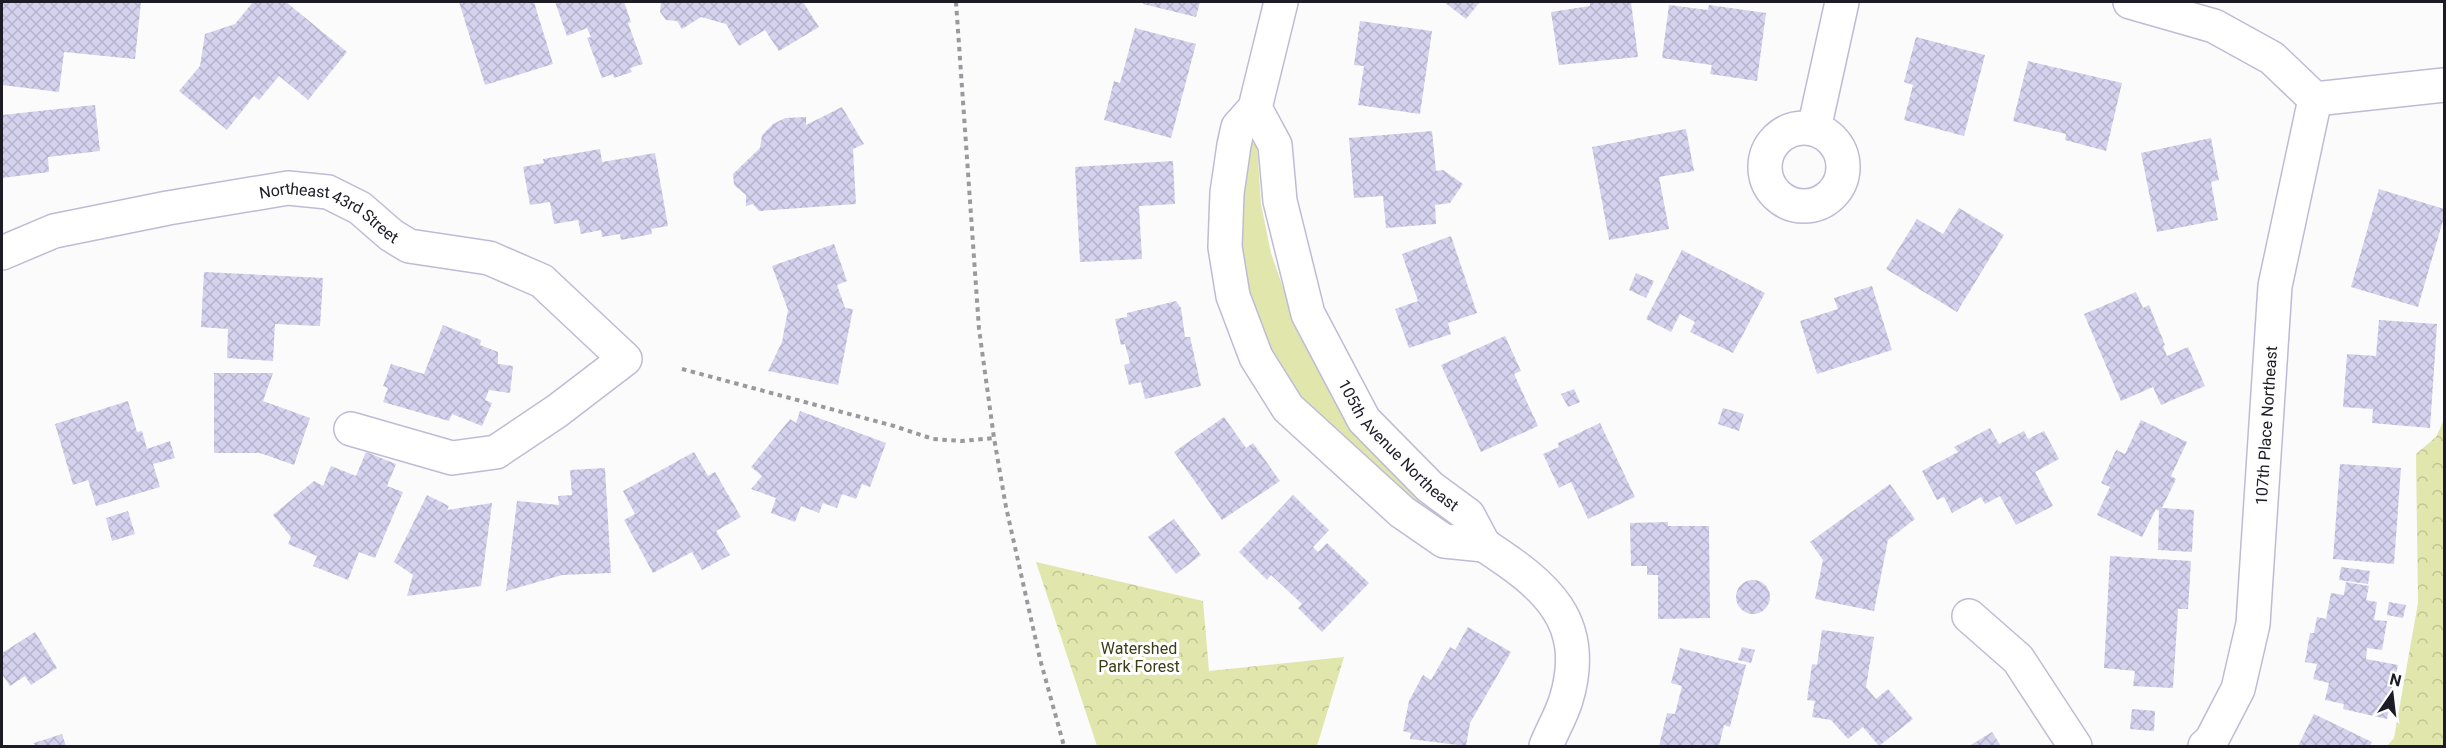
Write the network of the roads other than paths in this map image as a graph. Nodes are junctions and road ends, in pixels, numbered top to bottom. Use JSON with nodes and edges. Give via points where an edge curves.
{"nodes":[{"id":1,"x":1281,"y":2,"type":"edge"},
{"id":2,"x":1842,"y":2,"type":"edge"},
{"id":3,"x":2130,"y":2,"type":"edge"},
{"id":4,"x":2445,"y":85,"type":"edge"},
{"id":5,"x":2315,"y":99,"type":"junction"},
{"id":6,"x":1255,"y":108,"type":"junction"},
{"id":7,"x":1814,"y":129,"type":"dead end"},
{"id":8,"x":2,"y":253,"type":"edge"},
{"id":9,"x":351,"y":429,"type":"dead end"},
{"id":10,"x":1484,"y":545,"type":"junction"},
{"id":11,"x":1969,"y":616,"type":"dead end"},
{"id":12,"x":1546,"y":747,"type":"edge"},
{"id":13,"x":2075,"y":747,"type":"edge"},
{"id":14,"x":2205,"y":747,"type":"edge"}],
"edges":[{"from":1,"to":6,"type":"street"},
{"from":2,"to":7,"type":"street"},
{"from":3,"to":5,"type":"street","via":[[2214,26],[2272,58]]},
{"from":4,"to":5,"type":"street"},
{"from":5,"to":14,"type":"street","name":"107th Place Northeast","via":[[2275,286],[2253,624],[2238,690]]},
{"from":6,"to":10,"type":"street","name":"105th Avenue Northeast","via":[[1275,145],[1280,201],[1308,314],[1365,420],[1430,487],[1468,515]]},
{"from":6,"to":10,"type":"street","via":[[1238,127],[1233,145],[1225,246],[1233,296],[1256,357],[1288,408],[1402,512],[1443,541]]},
{"from":8,"to":9,"type":"street","name":"Northeast 43rd Street","via":[[54,231],[168,208],[288,188],[328,192],[360,208],[409,246],[489,258],[542,281],[625,359],[496,452],[452,458]]},
{"from":10,"to":12,"type":"street","via":[[1524,571],[1555,601],[1568,623],[1574,655],[1566,700]]},
{"from":11,"to":13,"type":"street","via":[[2018,659]]}]}
